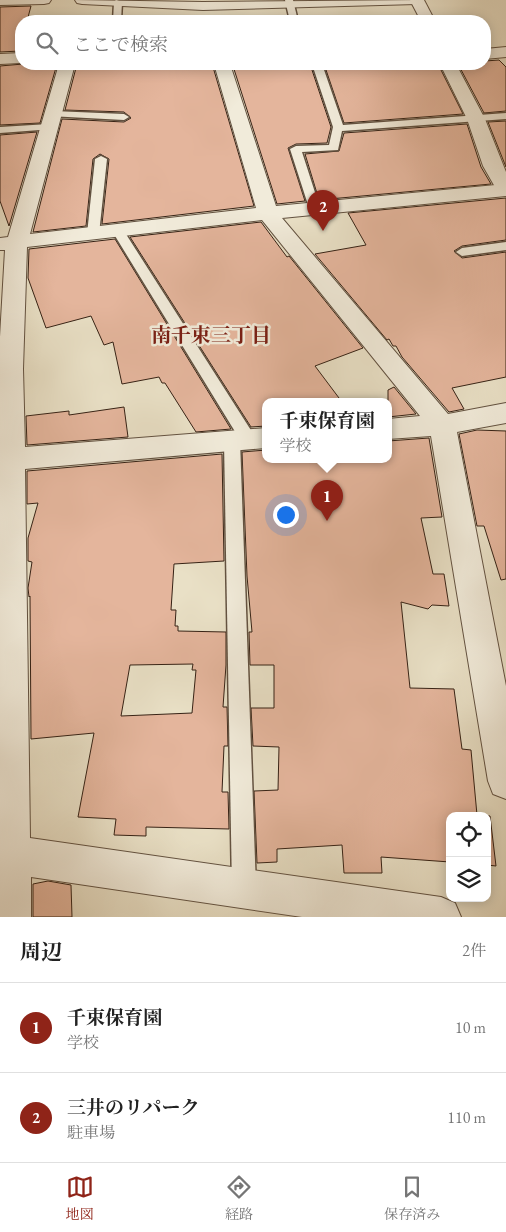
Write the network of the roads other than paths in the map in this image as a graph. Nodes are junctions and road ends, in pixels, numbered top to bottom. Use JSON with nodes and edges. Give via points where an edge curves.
{"nodes":[{"id":1,"x":44,"y":0,"type":"edge"},
{"id":2,"x":82,"y":0,"type":"edge"},
{"id":3,"x":417,"y":0,"type":"edge"},
{"id":4,"x":0,"y":1,"type":"edge"},
{"id":5,"x":118,"y":2,"type":"junction"},
{"id":6,"x":290,"y":2,"type":"edge"},
{"id":7,"x":202,"y":3,"type":"edge"},
{"id":8,"x":117,"y":15,"type":"edge"},
{"id":9,"x":207,"y":15,"type":"edge"},
{"id":10,"x":293,"y":15,"type":"edge"},
{"id":11,"x":425,"y":15,"type":"edge"},
{"id":12,"x":506,"y":52,"type":"edge"},
{"id":13,"x":491,"y":53,"type":"edge"},
{"id":14,"x":15,"y":58,"type":"edge"},
{"id":15,"x":0,"y":59,"type":"edge"},
{"id":16,"x":65,"y":70,"type":"edge"},
{"id":17,"x":224,"y":70,"type":"edge"},
{"id":18,"x":319,"y":70,"type":"edge"},
{"id":19,"x":451,"y":70,"type":"edge"},
{"id":20,"x":506,"y":116,"type":"edge"},
{"id":21,"x":124,"y":117,"type":"dead end"},
{"id":22,"x":476,"y":119,"type":"junction"},
{"id":23,"x":51,"y":120,"type":"junction"},
{"id":24,"x":339,"y":128,"type":"junction"},
{"id":25,"x":0,"y":130,"type":"edge"},
{"id":26,"x":101,"y":159,"type":"dead end"},
{"id":27,"x":506,"y":190,"type":"edge"},
{"id":28,"x":314,"y":208,"type":"junction"},
{"id":29,"x":268,"y":214,"type":"junction"},
{"id":30,"x":118,"y":231,"type":"junction"},
{"id":31,"x":93,"y":234,"type":"junction"},
{"id":32,"x":8,"y":243,"type":"edge"},
{"id":33,"x":506,"y":246,"type":"edge"},
{"id":34,"x":462,"y":252,"type":"dead end"},
{"id":35,"x":7,"y":275,"type":"edge"},
{"id":36,"x":6,"y":369,"type":"edge"},
{"id":37,"x":506,"y":412,"type":"edge"},
{"id":38,"x":442,"y":424,"type":"junction"},
{"id":39,"x":392,"y":429,"type":"edge"},
{"id":40,"x":249,"y":439,"type":"edge"},
{"id":41,"x":6,"y":459,"type":"edge"},
{"id":42,"x":506,"y":781,"type":"edge"},
{"id":43,"x":5,"y":856,"type":"edge"},
{"id":44,"x":244,"y":888,"type":"junction"},
{"id":45,"x":329,"y":909,"type":"edge"},
{"id":46,"x":11,"y":917,"type":"edge"},
{"id":47,"x":442,"y":917,"type":"edge"}],
"edges":[{"from":1,"to":4,"type":"street"},
{"from":2,"to":5,"type":"street"},
{"from":3,"to":6,"type":"street"},
{"from":3,"to":11,"type":"street"},
{"from":5,"to":7,"type":"street"},
{"from":5,"to":8,"type":"lane"},
{"from":6,"to":7,"type":"street"},
{"from":6,"to":10,"type":"lane"},
{"from":7,"to":9,"type":"street"},
{"from":12,"to":13,"type":"street"},
{"from":14,"to":15,"type":"street"},
{"from":16,"to":23,"type":"street"},
{"from":17,"to":29,"type":"street"},
{"from":18,"to":24,"type":"lane"},
{"from":19,"to":22,"type":"street"},
{"from":20,"to":22,"type":"lane"},
{"from":21,"to":23,"type":"lane"},
{"from":22,"to":24,"type":"lane"},
{"from":22,"to":27,"type":"street","via":[[493,166]]},
{"from":23,"to":25,"type":"lane"},
{"from":23,"to":32,"type":"street"},
{"from":24,"to":28,"type":"lane","via":[[334,148],[296,149]]},
{"from":26,"to":31,"type":"lane"},
{"from":27,"to":28,"type":"street"},
{"from":28,"to":29,"type":"street"},
{"from":29,"to":30,"type":"street"},
{"from":29,"to":38,"type":"street"},
{"from":30,"to":31,"type":"street"},
{"from":30,"to":40,"type":"lane"},
{"from":31,"to":32,"type":"street"},
{"from":32,"to":35,"type":"street"},
{"from":33,"to":34,"type":"lane"},
{"from":35,"to":36,"type":"street"},
{"from":36,"to":41,"type":"street"},
{"from":37,"to":38,"type":"street"},
{"from":38,"to":39,"type":"street"},
{"from":38,"to":42,"type":"street"},
{"from":40,"to":41,"type":"street"},
{"from":40,"to":44,"type":"lane"},
{"from":41,"to":43,"type":"street"},
{"from":43,"to":44,"type":"street"},
{"from":43,"to":46,"type":"street"},
{"from":44,"to":45,"type":"street"},
{"from":45,"to":47,"type":"street"}]}
